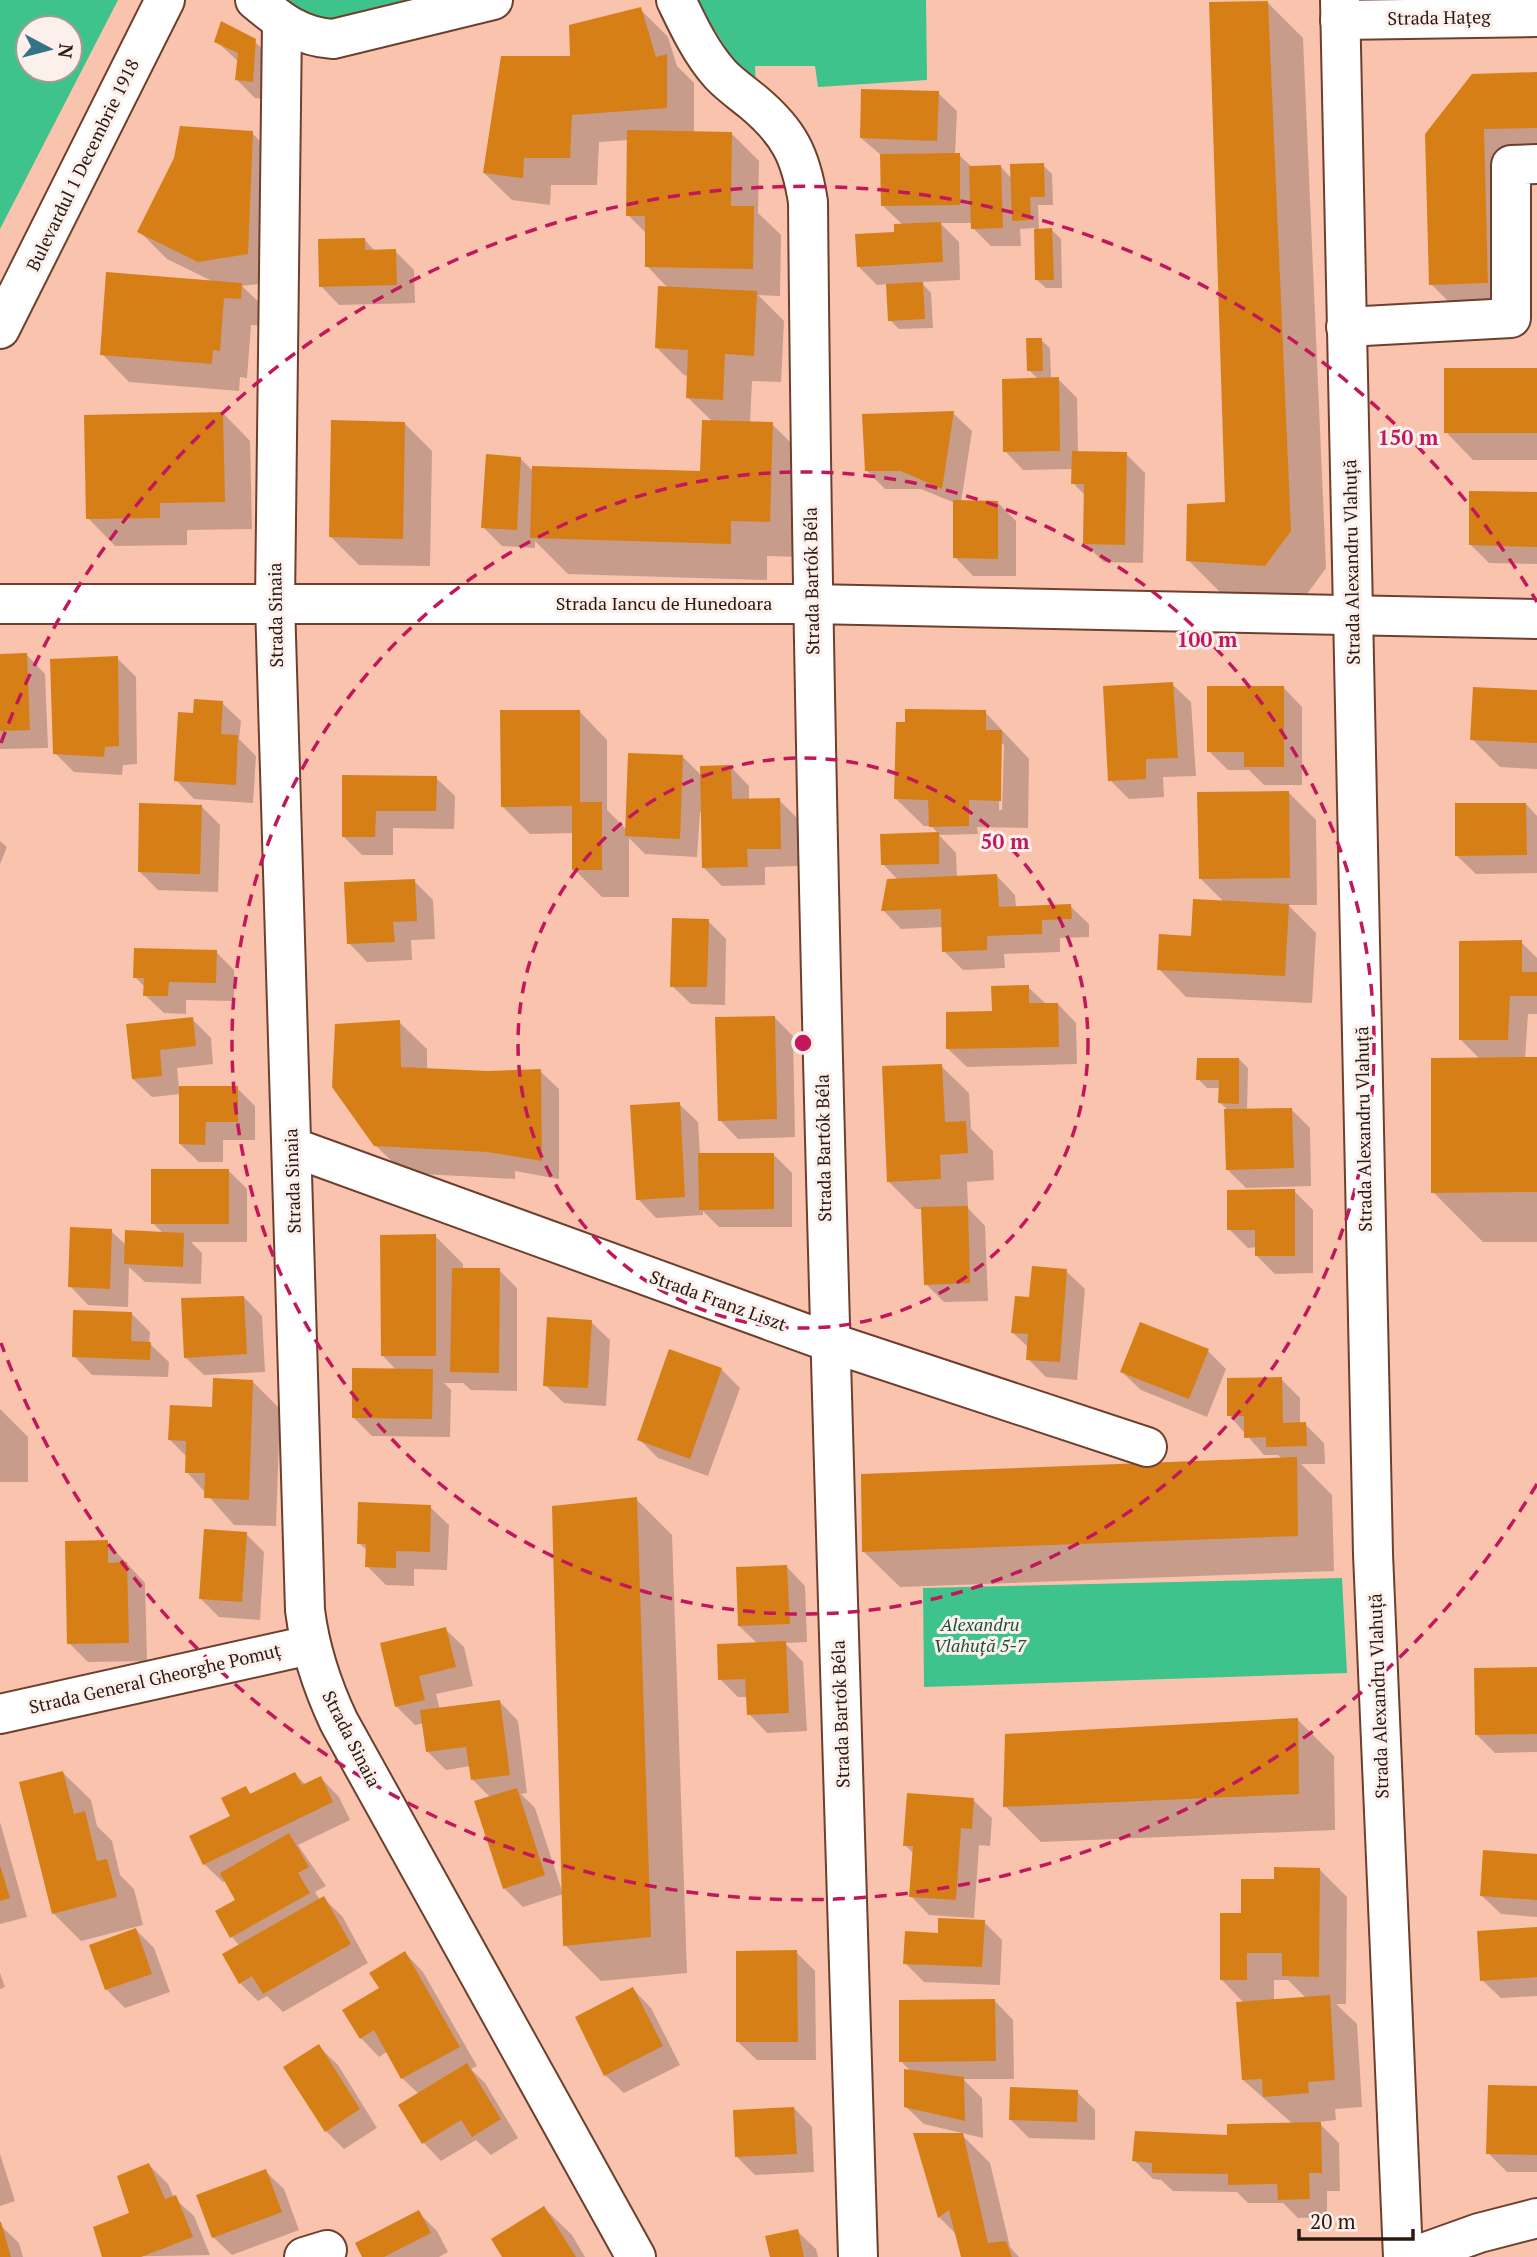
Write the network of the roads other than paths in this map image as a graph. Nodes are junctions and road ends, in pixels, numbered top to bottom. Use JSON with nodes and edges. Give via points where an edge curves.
{"nodes":[{"id":1,"x":165,"y":0,"type":"edge"},
{"id":2,"x":493,"y":0,"type":"edge"},
{"id":3,"x":676,"y":0,"type":"edge"},
{"id":4,"x":1340,"y":10,"type":"edge"},
{"id":5,"x":269,"y":11,"type":"edge"},
{"id":6,"x":1537,"y":17,"type":"edge"},
{"id":7,"x":1537,"y":164,"type":"edge"},
{"id":8,"x":1346,"y":327,"type":"junction"},
{"id":9,"x":0,"y":330,"type":"edge"},
{"id":10,"x":275,"y":603,"type":"junction"},
{"id":11,"x":0,"y":604,"type":"edge"},
{"id":12,"x":811,"y":604,"type":"junction"},
{"id":13,"x":1353,"y":615,"type":"junction"},
{"id":14,"x":1537,"y":619,"type":"edge"},
{"id":15,"x":292,"y":1147,"type":"junction"},
{"id":16,"x":829,"y":1342,"type":"junction"},
{"id":17,"x":1147,"y":1447,"type":"dead end"},
{"id":18,"x":310,"y":1645,"type":"junction"},
{"id":19,"x":0,"y":1714,"type":"edge"},
{"id":20,"x":1537,"y":2218,"type":"edge"},
{"id":21,"x":636,"y":2257,"type":"edge"},
{"id":22,"x":858,"y":2257,"type":"edge"},
{"id":23,"x":1403,"y":2257,"type":"edge"},
{"id":24,"x":1412,"y":2257,"type":"edge"}],
"edges":[{"from":1,"to":9,"type":"street","name":"Bulevardul 1 Decembrie 1918"},
{"from":2,"to":5,"type":"street","via":[[333,39],[313,37]]},
{"from":3,"to":12,"type":"street","name":"Strada Bartók Béla","via":[[720,74],[768,114],[789,138],[803,167],[808,202]]},
{"from":4,"to":6,"type":"street","name":"Strada Hațeg"},
{"from":4,"to":8,"type":"street","name":"Strada Alexandru Vlahuță"},
{"from":5,"to":10,"type":"street","name":"Strada Sinaia"},
{"from":7,"to":8,"type":"street","via":[[1511,165],[1511,318]]},
{"from":8,"to":13,"type":"street","name":"Strada Alexandru Vlahuță"},
{"from":10,"to":11,"type":"street","name":"Strada Iancu de Hunedoara"},
{"from":10,"to":12,"type":"street","name":"Strada Iancu de Hunedoara"},
{"from":10,"to":15,"type":"street","name":"Strada Sinaia"},
{"from":12,"to":13,"type":"street","name":"Strada Iancu de Hunedoara"},
{"from":12,"to":16,"type":"street","name":"Strada Bartók Béla"},
{"from":13,"to":14,"type":"street","name":"Strada Iancu de Hunedoara"},
{"from":13,"to":23,"type":"street","name":"Strada Alexandru Vlahuță","via":[[1373,1554]]},
{"from":15,"to":16,"type":"street","name":"Strada Franz Liszt"},
{"from":15,"to":18,"type":"street","name":"Strada Sinaia","via":[[305,1611]]},
{"from":16,"to":17,"type":"street","name":"Strada Franz Liszt"},
{"from":16,"to":22,"type":"street","name":"Strada Bartók Béla"},
{"from":18,"to":19,"type":"street","name":"Strada General Gheorghe Pomuț"},
{"from":18,"to":21,"type":"street","name":"Strada Sinaia","via":[[339,1722]]},
{"from":20,"to":24,"type":"street"}]}
